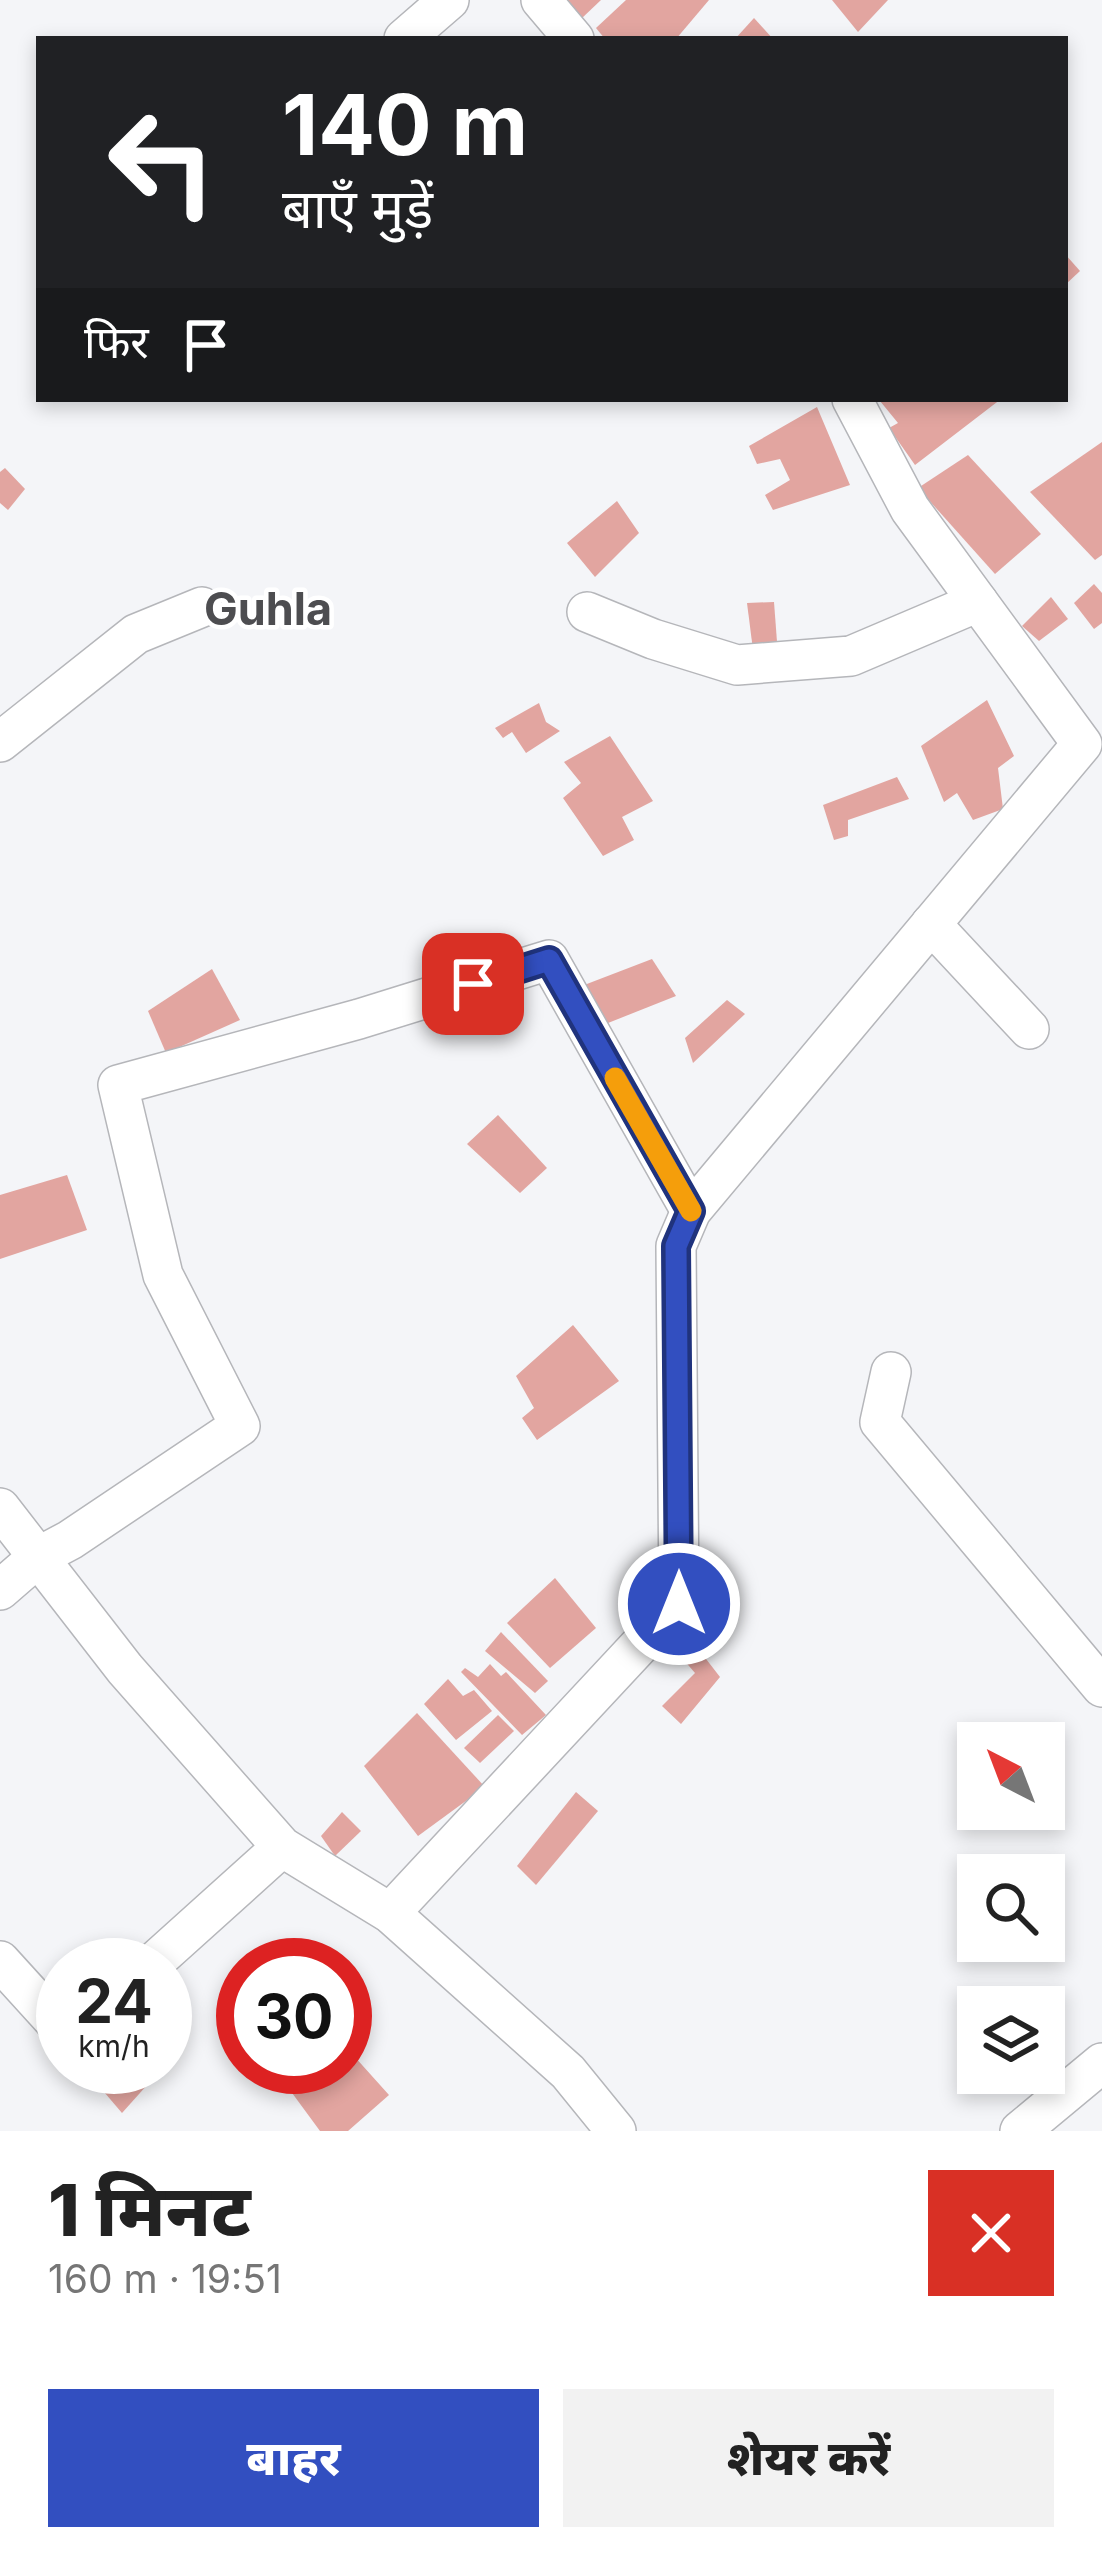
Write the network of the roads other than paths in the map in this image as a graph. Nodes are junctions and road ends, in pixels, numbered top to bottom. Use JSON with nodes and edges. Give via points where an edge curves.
{"nodes":[{"id":1,"x":449,"y":0,"type":"edge"},
{"id":2,"x":542,"y":0,"type":"edge"},
{"id":3,"x":407,"y":36,"type":"edge"},
{"id":4,"x":572,"y":36,"type":"edge"},
{"id":5,"x":854,"y":402,"type":"edge"},
{"id":6,"x":978,"y":602,"type":"junction"},
{"id":7,"x":202,"y":607,"type":"dead end"},
{"id":8,"x":587,"y":612,"type":"dead end"},
{"id":9,"x":1092,"y":737,"type":"edge"},
{"id":10,"x":0,"y":742,"type":"edge"},
{"id":11,"x":931,"y":924,"type":"junction"},
{"id":12,"x":1029,"y":1029,"type":"dead end"},
{"id":13,"x":691,"y":1211,"type":"junction"},
{"id":14,"x":891,"y":1372,"type":"dead end"},
{"id":15,"x":0,"y":1508,"type":"edge"},
{"id":16,"x":38,"y":1557,"type":"junction"},
{"id":17,"x":0,"y":1590,"type":"edge"},
{"id":18,"x":1102,"y":1687,"type":"edge"},
{"id":19,"x":282,"y":1847,"type":"junction"},
{"id":20,"x":390,"y":1913,"type":"junction"},
{"id":21,"x":181,"y":1938,"type":"edge"},
{"id":22,"x":0,"y":1961,"type":"edge"},
{"id":23,"x":36,"y":2001,"type":"edge"},
{"id":24,"x":1102,"y":2063,"type":"edge"},
{"id":25,"x":616,"y":2131,"type":"edge"},
{"id":26,"x":1020,"y":2131,"type":"edge"}],
"edges":[{"from":1,"to":3,"type":"street"},
{"from":2,"to":4,"type":"street"},
{"from":5,"to":6,"type":"street","via":[[910,509]]},
{"from":6,"to":8,"type":"street","via":[[851,656],[737,665]]},
{"from":6,"to":9,"type":"street"},
{"from":7,"to":10,"type":"street","via":[[136,634]]},
{"from":9,"to":11,"type":"street"},
{"from":11,"to":12,"type":"street"},
{"from":11,"to":13,"type":"street"},
{"from":13,"to":16,"type":"street","via":[[549,960],[118,1085],[163,1275],[240,1426]]},
{"from":13,"to":20,"type":"street","via":[[676,1246],[679,1604]]},
{"from":14,"to":18,"type":"street","via":[[880,1422]]},
{"from":15,"to":16,"type":"street"},
{"from":16,"to":17,"type":"street"},
{"from":16,"to":19,"type":"street"},
{"from":19,"to":20,"type":"street"},
{"from":19,"to":21,"type":"street"},
{"from":20,"to":25,"type":"street","via":[[568,2072]]},
{"from":22,"to":23,"type":"street"},
{"from":24,"to":26,"type":"street"}]}
